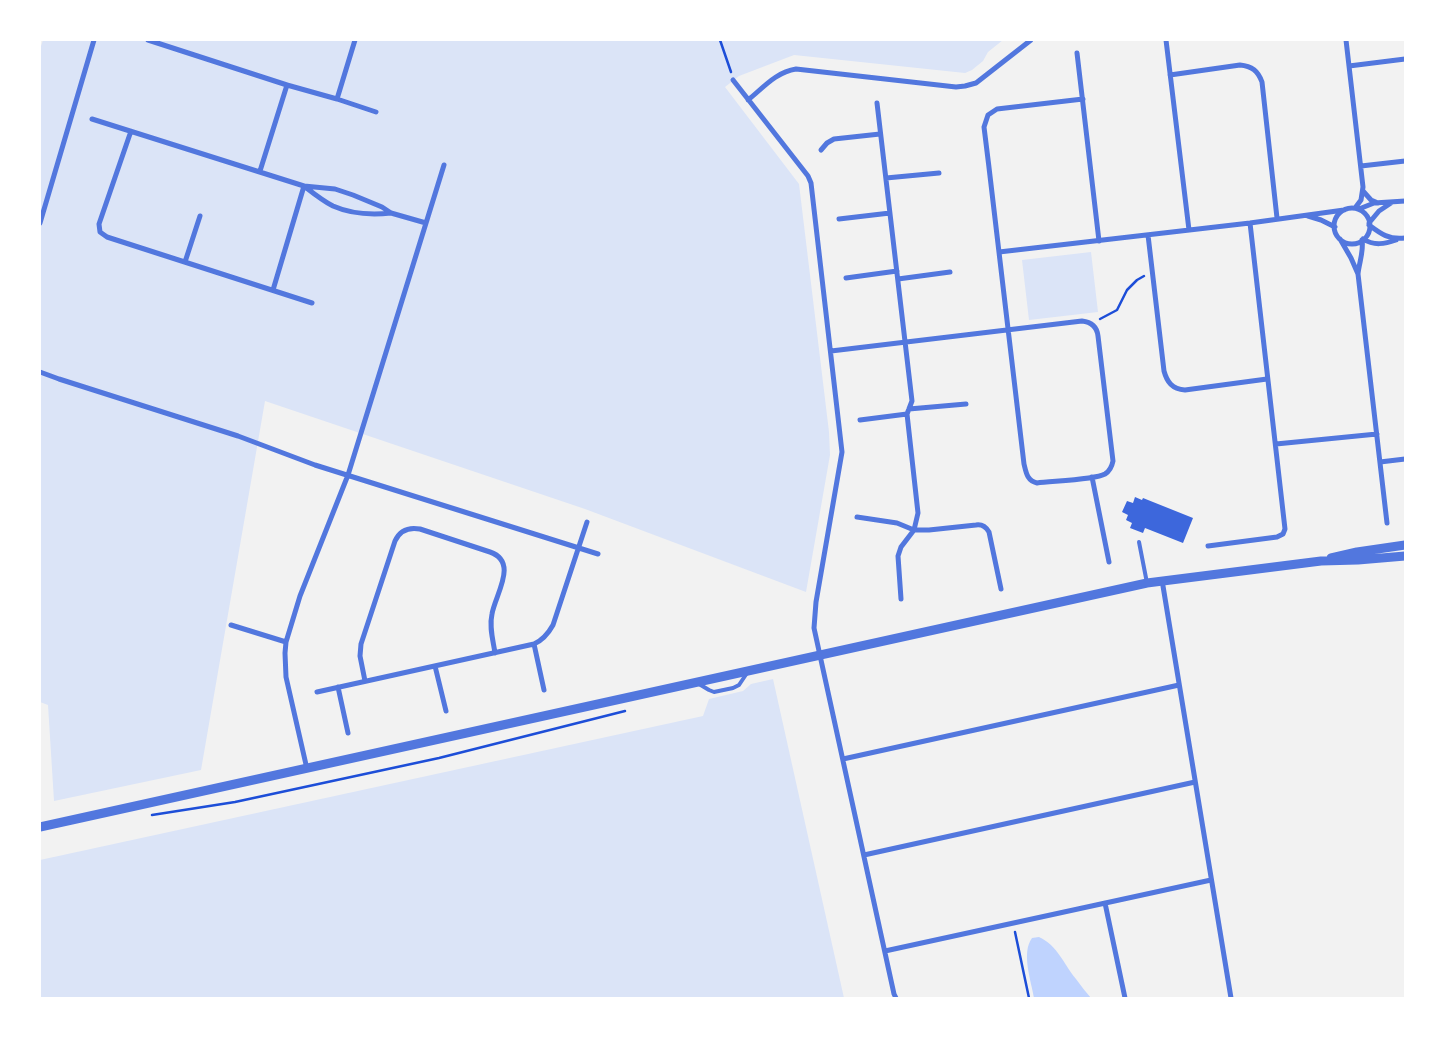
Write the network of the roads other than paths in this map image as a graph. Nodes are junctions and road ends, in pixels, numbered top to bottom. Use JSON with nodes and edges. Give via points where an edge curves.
{"nodes":[{"id":1,"x":94,"y":40,"type":"edge"},
{"id":2,"x":148,"y":40,"type":"edge"},
{"id":3,"x":355,"y":40,"type":"edge"},
{"id":4,"x":1031,"y":40,"type":"edge"},
{"id":5,"x":1166,"y":40,"type":"edge"},
{"id":6,"x":1346,"y":40,"type":"edge"},
{"id":7,"x":158,"y":42,"type":"edge"},
{"id":8,"x":1077,"y":53,"type":"dead end"},
{"id":9,"x":1405,"y":59,"type":"edge"},
{"id":10,"x":1349,"y":66,"type":"junction"},
{"id":11,"x":1170,"y":75,"type":"junction"},
{"id":12,"x":734,"y":80,"type":"road end"},
{"id":13,"x":287,"y":85,"type":"junction"},
{"id":14,"x":337,"y":99,"type":"junction"},
{"id":15,"x":1083,"y":99,"type":"junction"},
{"id":16,"x":748,"y":100,"type":"junction"},
{"id":17,"x":877,"y":103,"type":"dead end"},
{"id":18,"x":376,"y":112,"type":"dead end"},
{"id":19,"x":92,"y":119,"type":"dead end"},
{"id":20,"x":131,"y":131,"type":"junction"},
{"id":21,"x":880,"y":134,"type":"junction"},
{"id":22,"x":820,"y":150,"type":"dead end"},
{"id":23,"x":1405,"y":161,"type":"edge"},
{"id":24,"x":444,"y":166,"type":"dead end"},
{"id":25,"x":1361,"y":166,"type":"junction"},
{"id":26,"x":260,"y":171,"type":"junction"},
{"id":27,"x":939,"y":173,"type":"dead end"},
{"id":28,"x":886,"y":178,"type":"junction"},
{"id":29,"x":304,"y":186,"type":"junction"},
{"id":30,"x":1363,"y":191,"type":"junction"},
{"id":31,"x":1405,"y":201,"type":"edge"},
{"id":32,"x":1378,"y":203,"type":"junction"},
{"id":33,"x":1392,"y":203,"type":"junction"},
{"id":34,"x":1357,"y":209,"type":"junction"},
{"id":35,"x":1344,"y":210,"type":"junction"},
{"id":36,"x":391,"y":213,"type":"junction"},
{"id":37,"x":890,"y":213,"type":"junction"},
{"id":38,"x":200,"y":216,"type":"dead end"},
{"id":39,"x":1305,"y":216,"type":"junction"},
{"id":40,"x":839,"y":218,"type":"dead end"},
{"id":41,"x":1277,"y":218,"type":"junction"},
{"id":42,"x":40,"y":223,"type":"edge"},
{"id":43,"x":426,"y":223,"type":"junction"},
{"id":44,"x":1250,"y":223,"type":"junction"},
{"id":45,"x":1369,"y":224,"type":"junction"},
{"id":46,"x":1334,"y":227,"type":"junction"},
{"id":47,"x":1189,"y":230,"type":"junction"},
{"id":48,"x":1148,"y":235,"type":"junction"},
{"id":49,"x":1338,"y":236,"type":"junction"},
{"id":50,"x":1402,"y":238,"type":"edge"},
{"id":51,"x":1100,"y":240,"type":"junction"},
{"id":52,"x":1363,"y":240,"type":"junction"},
{"id":53,"x":999,"y":252,"type":"junction"},
{"id":54,"x":186,"y":262,"type":"junction"},
{"id":55,"x":897,"y":271,"type":"junction"},
{"id":56,"x":950,"y":272,"type":"dead end"},
{"id":57,"x":1358,"y":274,"type":"junction"},
{"id":58,"x":846,"y":278,"type":"dead end"},
{"id":59,"x":898,"y":279,"type":"junction"},
{"id":60,"x":273,"y":290,"type":"junction"},
{"id":61,"x":312,"y":303,"type":"dead end"},
{"id":62,"x":1008,"y":329,"type":"junction"},
{"id":63,"x":905,"y":342,"type":"junction"},
{"id":64,"x":831,"y":351,"type":"junction"},
{"id":65,"x":40,"y":372,"type":"edge"},
{"id":66,"x":1267,"y":379,"type":"junction"},
{"id":67,"x":966,"y":404,"type":"dead end"},
{"id":68,"x":908,"y":412,"type":"junction"},
{"id":69,"x":860,"y":420,"type":"dead end"},
{"id":70,"x":1377,"y":434,"type":"junction"},
{"id":71,"x":1276,"y":444,"type":"junction"},
{"id":72,"x":1405,"y":459,"type":"edge"},
{"id":73,"x":1380,"y":462,"type":"junction"},
{"id":74,"x":348,"y":475,"type":"junction"},
{"id":75,"x":1092,"y":477,"type":"junction"},
{"id":76,"x":857,"y":517,"type":"dead end"},
{"id":77,"x":587,"y":522,"type":"dead end"},
{"id":78,"x":1387,"y":523,"type":"dead end"},
{"id":79,"x":914,"y":530,"type":"junction"},
{"id":80,"x":1139,"y":542,"type":"dead end"},
{"id":81,"x":1405,"y":545,"type":"edge"},
{"id":82,"x":1208,"y":546,"type":"dead end"},
{"id":83,"x":579,"y":548,"type":"junction"},
{"id":84,"x":598,"y":554,"type":"dead end"},
{"id":85,"x":1405,"y":556,"type":"edge"},
{"id":86,"x":1321,"y":561,"type":"junction"},
{"id":87,"x":1109,"y":562,"type":"dead end"},
{"id":88,"x":1162,"y":580,"type":"junction"},
{"id":89,"x":1147,"y":583,"type":"junction"},
{"id":90,"x":1001,"y":589,"type":"dead end"},
{"id":91,"x":901,"y":599,"type":"dead end"},
{"id":92,"x":231,"y":625,"type":"dead end"},
{"id":93,"x":286,"y":642,"type":"junction"},
{"id":94,"x":534,"y":644,"type":"junction"},
{"id":95,"x":495,"y":653,"type":"junction"},
{"id":96,"x":819,"y":655,"type":"junction"},
{"id":97,"x":435,"y":666,"type":"junction"},
{"id":98,"x":748,"y":671,"type":"junction"},
{"id":99,"x":365,"y":681,"type":"junction"},
{"id":100,"x":697,"y":682,"type":"junction"},
{"id":101,"x":1179,"y":685,"type":"junction"},
{"id":102,"x":338,"y":687,"type":"junction"},
{"id":103,"x":544,"y":690,"type":"dead end"},
{"id":104,"x":317,"y":692,"type":"dead end"},
{"id":105,"x":446,"y":711,"type":"dead end"},
{"id":106,"x":348,"y":733,"type":"dead end"},
{"id":107,"x":843,"y":760,"type":"junction"},
{"id":108,"x":307,"y":769,"type":"junction"},
{"id":109,"x":1195,"y":782,"type":"junction"},
{"id":110,"x":40,"y":827,"type":"edge"},
{"id":111,"x":864,"y":855,"type":"junction"},
{"id":112,"x":1211,"y":880,"type":"junction"},
{"id":113,"x":1105,"y":903,"type":"junction"},
{"id":114,"x":885,"y":950,"type":"junction"},
{"id":115,"x":896,"y":998,"type":"edge"},
{"id":116,"x":1125,"y":998,"type":"edge"},
{"id":117,"x":1231,"y":998,"type":"edge"}],
"edges":[{"from":1,"to":42,"type":"street"},
{"from":2,"to":7,"type":"street"},
{"from":3,"to":14,"type":"street"},
{"from":4,"to":16,"type":"street","via":[[976,83],[965,86],[796,69],[776,76]]},
{"from":5,"to":11,"type":"street"},
{"from":6,"to":10,"type":"street"},
{"from":7,"to":13,"type":"street"},
{"from":8,"to":15,"type":"street"},
{"from":9,"to":10,"type":"street"},
{"from":10,"to":25,"type":"street"},
{"from":11,"to":41,"type":"street","via":[[1240,65],[1249,66],[1257,72],[1262,82]]},
{"from":11,"to":47,"type":"street"},
{"from":12,"to":16,"type":"street"},
{"from":13,"to":14,"type":"street"},
{"from":13,"to":26,"type":"street"},
{"from":14,"to":18,"type":"street"},
{"from":15,"to":51,"type":"street"},
{"from":15,"to":53,"type":"street","via":[[1001,108],[986,117],[984,127]]},
{"from":16,"to":64,"type":"street","via":[[810,179]]},
{"from":17,"to":21,"type":"street"},
{"from":19,"to":20,"type":"street"},
{"from":20,"to":26,"type":"street"},
{"from":20,"to":54,"type":"street","via":[[99,224],[100,232],[107,238]]},
{"from":21,"to":22,"type":"street","via":[[834,139]]},
{"from":21,"to":28,"type":"street"},
{"from":23,"to":25,"type":"street"},
{"from":24,"to":43,"type":"street"},
{"from":25,"to":30,"type":"street"},
{"from":26,"to":29,"type":"street"},
{"from":27,"to":28,"type":"street"},
{"from":28,"to":37,"type":"street"},
{"from":29,"to":36,"type":"street","via":[[344,192]]},
{"from":29,"to":36,"type":"street","via":[[333,206],[372,215]]},
{"from":29,"to":60,"type":"street"},
{"from":30,"to":32,"type":"street"},
{"from":30,"to":34,"type":"street"},
{"from":31,"to":33,"type":"street"},
{"from":32,"to":33,"type":"street"},
{"from":32,"to":34,"type":"street"},
{"from":33,"to":45,"type":"street","via":[[1379,211]]},
{"from":34,"to":35,"type":"street"},
{"from":34,"to":45,"type":"street","via":[[1366,216]]},
{"from":35,"to":39,"type":"street"},
{"from":35,"to":46,"type":"street"},
{"from":36,"to":43,"type":"street"},
{"from":37,"to":40,"type":"street"},
{"from":37,"to":55,"type":"street"},
{"from":38,"to":54,"type":"street"},
{"from":39,"to":41,"type":"street"},
{"from":39,"to":46,"type":"street"},
{"from":41,"to":44,"type":"street"},
{"from":43,"to":74,"type":"street"},
{"from":44,"to":47,"type":"street"},
{"from":44,"to":66,"type":"street"},
{"from":45,"to":50,"type":"street","via":[[1386,236]]},
{"from":45,"to":52,"type":"street"},
{"from":46,"to":49,"type":"street"},
{"from":47,"to":48,"type":"street"},
{"from":48,"to":51,"type":"street"},
{"from":48,"to":66,"type":"street","via":[[1164,371],[1171,386],[1185,390]]},
{"from":49,"to":52,"type":"street","via":[[1348,243]]},
{"from":49,"to":57,"type":"street"},
{"from":50,"to":52,"type":"street","via":[[1374,244]]},
{"from":51,"to":53,"type":"street"},
{"from":52,"to":57,"type":"street"},
{"from":53,"to":62,"type":"street"},
{"from":54,"to":60,"type":"street"},
{"from":55,"to":58,"type":"street"},
{"from":55,"to":59,"type":"street"},
{"from":56,"to":59,"type":"street"},
{"from":57,"to":70,"type":"street"},
{"from":59,"to":63,"type":"street"},
{"from":60,"to":61,"type":"street"},
{"from":62,"to":63,"type":"street"},
{"from":62,"to":75,"type":"street","via":[[1028,478],[1037,482]]},
{"from":62,"to":75,"type":"street","via":[[1082,321],[1098,331],[1113,461],[1105,474]]},
{"from":63,"to":64,"type":"street"},
{"from":63,"to":68,"type":"street","via":[[912,401]]},
{"from":64,"to":96,"type":"street","via":[[842,456],[814,614]]},
{"from":65,"to":74,"type":"street"},
{"from":66,"to":71,"type":"street"},
{"from":67,"to":68,"type":"street"},
{"from":68,"to":69,"type":"street"},
{"from":68,"to":79,"type":"street","via":[[918,513]]},
{"from":70,"to":71,"type":"street"},
{"from":70,"to":73,"type":"street"},
{"from":71,"to":82,"type":"street","via":[[1284,531],[1274,538]]},
{"from":72,"to":73,"type":"street"},
{"from":73,"to":78,"type":"street"},
{"from":74,"to":83,"type":"street"},
{"from":74,"to":93,"type":"street","via":[[300,596]]},
{"from":75,"to":87,"type":"street"},
{"from":76,"to":79,"type":"street","via":[[897,523]]},
{"from":77,"to":83,"type":"street"},
{"from":79,"to":90,"type":"street","via":[[985,527],[989,532]]},
{"from":79,"to":91,"type":"street","via":[[898,556]]},
{"from":80,"to":89,"type":"lane"},
{"from":81,"to":86,"type":"street","via":[[1338,555]]},
{"from":83,"to":84,"type":"street"},
{"from":83,"to":94,"type":"street","via":[[550,632]]},
{"from":85,"to":86,"type":"street"},
{"from":86,"to":88,"type":"street"},
{"from":88,"to":89,"type":"street"},
{"from":88,"to":101,"type":"street"},
{"from":89,"to":96,"type":"street"},
{"from":92,"to":93,"type":"street"},
{"from":93,"to":108,"type":"street","via":[[286,677]]},
{"from":94,"to":95,"type":"street"},
{"from":94,"to":103,"type":"street"},
{"from":95,"to":97,"type":"street"},
{"from":95,"to":99,"type":"street","via":[[490,625],[504,575],[501,559],[494,553],[410,528],[401,532],[395,541],[361,644]]},
{"from":96,"to":98,"type":"street"},
{"from":96,"to":107,"type":"street"},
{"from":97,"to":99,"type":"street"},
{"from":97,"to":105,"type":"street"},
{"from":98,"to":100,"type":"street"},
{"from":98,"to":100,"type":"lane","via":[[739,685],[733,688],[712,692]]},
{"from":99,"to":102,"type":"street"},
{"from":100,"to":108,"type":"street"},
{"from":101,"to":107,"type":"street"},
{"from":101,"to":109,"type":"street"},
{"from":102,"to":104,"type":"street"},
{"from":102,"to":106,"type":"street"},
{"from":107,"to":111,"type":"street"},
{"from":108,"to":110,"type":"street"},
{"from":109,"to":111,"type":"street"},
{"from":109,"to":112,"type":"street"},
{"from":111,"to":114,"type":"street"},
{"from":112,"to":113,"type":"street"},
{"from":112,"to":117,"type":"street"},
{"from":113,"to":114,"type":"street"},
{"from":113,"to":116,"type":"street"},
{"from":114,"to":115,"type":"street"}]}
